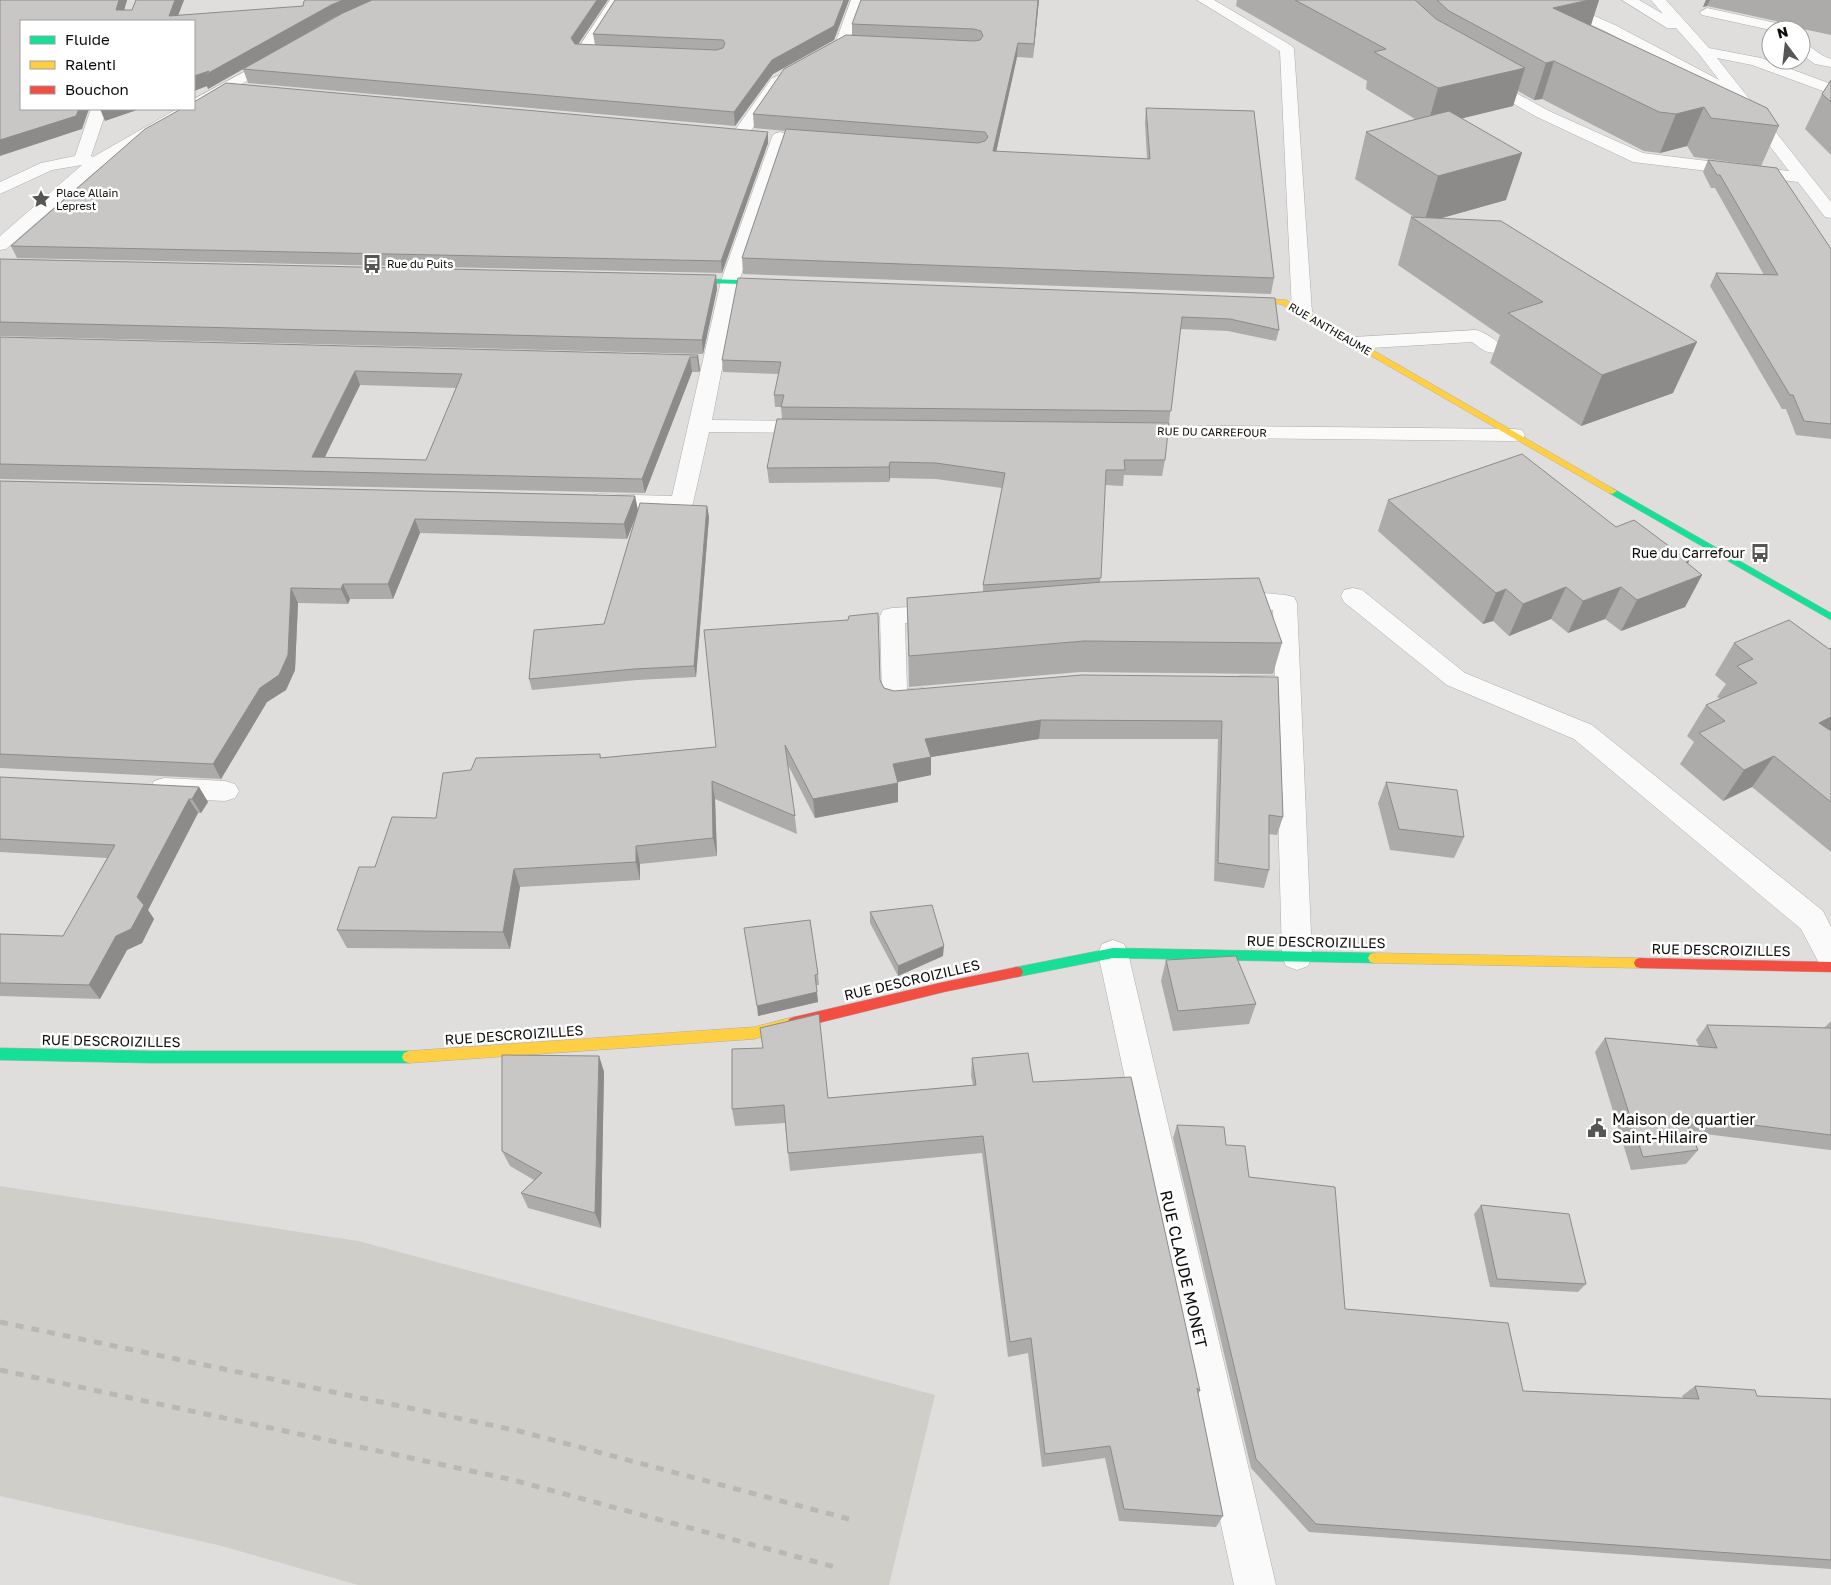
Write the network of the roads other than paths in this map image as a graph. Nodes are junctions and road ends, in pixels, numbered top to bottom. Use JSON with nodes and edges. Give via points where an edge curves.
{"nodes":[{"id":1,"x":617,"y":0,"type":"edge"},
{"id":2,"x":858,"y":0,"type":"edge"},
{"id":3,"x":1204,"y":0,"type":"edge"},
{"id":4,"x":1546,"y":0,"type":"edge"},
{"id":5,"x":1629,"y":0,"type":"edge"},
{"id":6,"x":1658,"y":0,"type":"edge"},
{"id":7,"x":1707,"y":12,"type":"dead end"},
{"id":8,"x":1761,"y":24,"type":"edge"},
{"id":9,"x":1688,"y":35,"type":"junction"},
{"id":10,"x":1626,"y":36,"type":"junction"},
{"id":11,"x":1608,"y":41,"type":"edge"},
{"id":12,"x":842,"y":43,"type":"junction"},
{"id":13,"x":861,"y":44,"type":"edge"},
{"id":14,"x":292,"y":49,"type":"edge"},
{"id":15,"x":1704,"y":51,"type":"junction"},
{"id":16,"x":621,"y":54,"type":"edge"},
{"id":17,"x":1811,"y":54,"type":"edge"},
{"id":18,"x":1831,"y":63,"type":"edge"},
{"id":19,"x":803,"y":66,"type":"edge"},
{"id":20,"x":1466,"y":71,"type":"edge"},
{"id":21,"x":787,"y":75,"type":"edge"},
{"id":22,"x":226,"y":87,"type":"junction"},
{"id":23,"x":1831,"y":88,"type":"edge"},
{"id":24,"x":257,"y":89,"type":"edge"},
{"id":25,"x":1737,"y":95,"type":"junction"},
{"id":26,"x":195,"y":105,"type":"edge"},
{"id":27,"x":99,"y":110,"type":"edge"},
{"id":28,"x":186,"y":110,"type":"edge"},
{"id":29,"x":722,"y":132,"type":"edge"},
{"id":30,"x":741,"y":134,"type":"junction"},
{"id":31,"x":780,"y":137,"type":"junction"},
{"id":32,"x":800,"y":139,"type":"edge"},
{"id":33,"x":89,"y":160,"type":"junction"},
{"id":34,"x":1803,"y":178,"type":"junction"},
{"id":35,"x":0,"y":189,"type":"edge"},
{"id":36,"x":1830,"y":212,"type":"edge"},
{"id":37,"x":2,"y":240,"type":"edge"},
{"id":38,"x":668,"y":280,"type":"edge"},
{"id":39,"x":730,"y":281,"type":"junction"},
{"id":40,"x":792,"y":283,"type":"edge"},
{"id":41,"x":1224,"y":300,"type":"edge"},
{"id":42,"x":1302,"y":312,"type":"junction"},
{"id":43,"x":1354,"y":343,"type":"junction"},
{"id":44,"x":1493,"y":348,"type":"dead end"},
{"id":45,"x":700,"y":426,"type":"junction"},
{"id":46,"x":837,"y":427,"type":"edge"},
{"id":47,"x":1117,"y":430,"type":"edge"},
{"id":48,"x":1514,"y":435,"type":"junction"},
{"id":49,"x":583,"y":501,"type":"edge"},
{"id":50,"x":1353,"y":596,"type":"dead end"},
{"id":51,"x":1212,"y":598,"type":"edge"},
{"id":52,"x":970,"y":612,"type":"edge"},
{"id":53,"x":1831,"y":617,"type":"edge"},
{"id":54,"x":1219,"y":684,"type":"edge"},
{"id":55,"x":1288,"y":685,"type":"junction"},
{"id":56,"x":944,"y":695,"type":"edge"},
{"id":57,"x":137,"y":786,"type":"edge"},
{"id":58,"x":225,"y":791,"type":"dead end"},
{"id":59,"x":1113,"y":953,"type":"junction"},
{"id":60,"x":1831,"y":956,"type":"edge"},
{"id":61,"x":1297,"y":957,"type":"junction"},
{"id":62,"x":1831,"y":967,"type":"edge"},
{"id":63,"x":0,"y":1054,"type":"edge"},
{"id":64,"x":1255,"y":1585,"type":"edge"}],
"edges":[{"from":1,"to":16,"type":"street","via":[[582,53]]},
{"from":2,"to":12,"type":"street"},
{"from":3,"to":42,"type":"street","via":[[1287,48]]},
{"from":4,"to":10,"type":"street"},
{"from":5,"to":9,"type":"street"},
{"from":6,"to":9,"type":"street"},
{"from":7,"to":8,"type":"street"},
{"from":9,"to":15,"type":"street"},
{"from":10,"to":11,"type":"street"},
{"from":10,"to":25,"type":"street"},
{"from":12,"to":13,"type":"street"},
{"from":12,"to":19,"type":"street"},
{"from":14,"to":22,"type":"street"},
{"from":15,"to":23,"type":"street","via":[[1756,61]]},
{"from":15,"to":25,"type":"street"},
{"from":17,"to":18,"type":"street","via":[[1820,61]]},
{"from":20,"to":34,"type":"street","via":[[1542,114],[1639,158]]},
{"from":21,"to":30,"type":"street","via":[[779,79],[746,122]]},
{"from":22,"to":24,"type":"street"},
{"from":22,"to":26,"type":"street"},
{"from":25,"to":34,"type":"street"},
{"from":27,"to":33,"type":"street"},
{"from":28,"to":33,"type":"street"},
{"from":29,"to":30,"type":"street"},
{"from":30,"to":31,"type":"street"},
{"from":31,"to":32,"type":"street"},
{"from":31,"to":39,"type":"street"},
{"from":33,"to":35,"type":"street","via":[[67,161]]},
{"from":33,"to":37,"type":"street"},
{"from":34,"to":36,"type":"street"},
{"from":38,"to":39,"type":"street"},
{"from":39,"to":40,"type":"street"},
{"from":39,"to":45,"type":"street","via":[[704,362]]},
{"from":41,"to":42,"type":"street","name":"RUE ANTHEAUME","via":[[1283,302]]},
{"from":42,"to":43,"type":"street","name":"RUE ANTHEAUME"},
{"from":43,"to":44,"type":"street","via":[[1476,336]]},
{"from":43,"to":48,"type":"street","name":"RUE ANTHEAUME"},
{"from":45,"to":46,"type":"street"},
{"from":45,"to":49,"type":"street","via":[[682,503]]},
{"from":47,"to":48,"type":"street","name":"RUE DU CARREFOUR"},
{"from":48,"to":53,"type":"street","name":"RUE ANTHEAUME"},
{"from":50,"to":60,"type":"street","via":[[1456,679],[1583,732],[1812,920]]},
{"from":51,"to":55,"type":"street","via":[[1285,603]]},
{"from":52,"to":56,"type":"street","via":[[892,616],[895,700]]},
{"from":54,"to":55,"type":"street"},
{"from":55,"to":61,"type":"street"},
{"from":57,"to":58,"type":"street"},
{"from":59,"to":61,"type":"street","name":"RUE DESCROIZILLES"},
{"from":59,"to":63,"type":"street","name":"RUE DESCROIZILLES","via":[[944,987],[754,1033],[427,1057]]},
{"from":59,"to":64,"type":"street","name":"RUE CLAUDE MONET"},
{"from":61,"to":62,"type":"street","name":"RUE DESCROIZILLES"}]}
